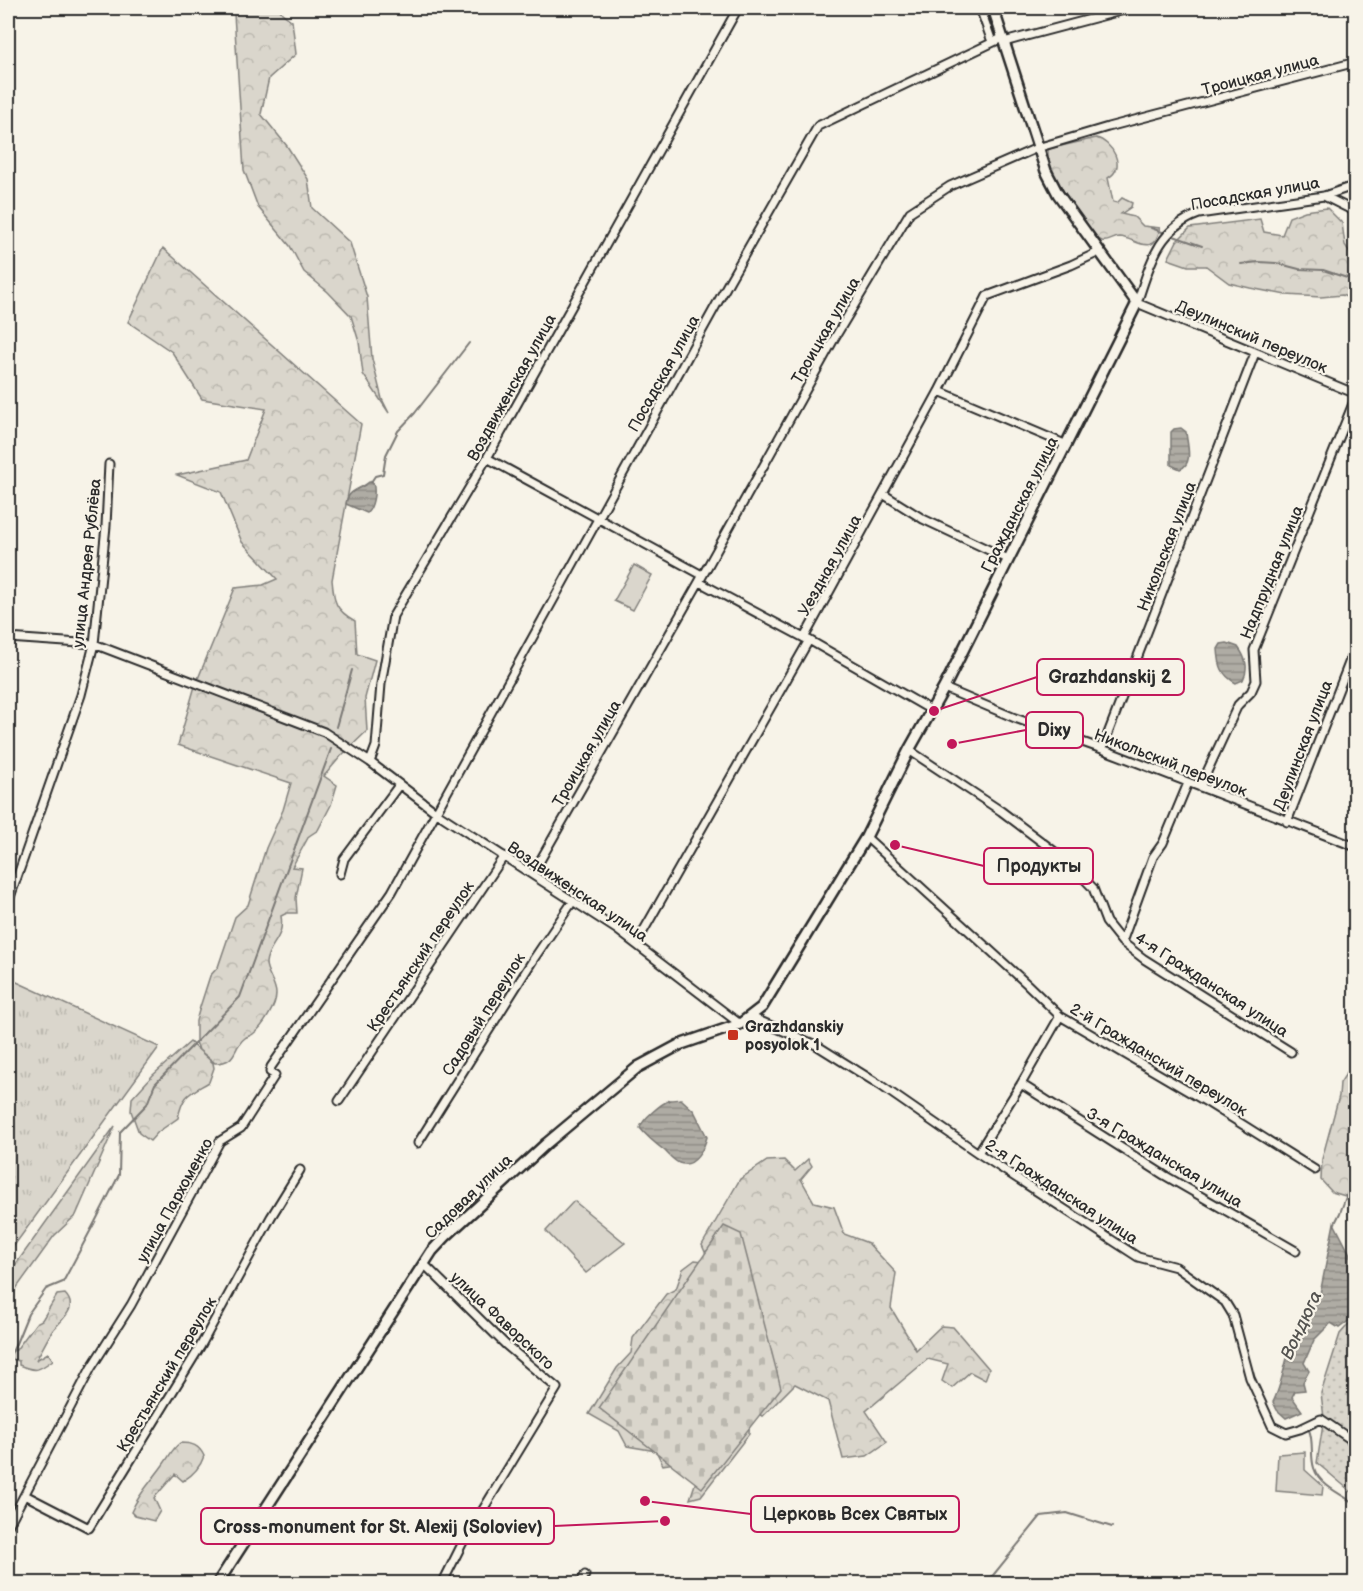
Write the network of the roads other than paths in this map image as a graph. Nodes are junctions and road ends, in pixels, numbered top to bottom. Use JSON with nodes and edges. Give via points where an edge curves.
{"nodes":[{"id":1,"x":738,"y":8,"type":"edge"},
{"id":2,"x":980,"y":8,"type":"edge"},
{"id":3,"x":993,"y":8,"type":"edge"},
{"id":4,"x":1132,"y":8,"type":"edge"},
{"id":5,"x":1003,"y":40,"type":"junction"},
{"id":6,"x":992,"y":42,"type":"junction"},
{"id":7,"x":1356,"y":62,"type":"edge"},
{"id":8,"x":1037,"y":148,"type":"junction"},
{"id":9,"x":1356,"y":185,"type":"edge"},
{"id":10,"x":1324,"y":196,"type":"junction"},
{"id":11,"x":1356,"y":212,"type":"edge"},
{"id":12,"x":1099,"y":252,"type":"junction"},
{"id":13,"x":1137,"y":303,"type":"junction"},
{"id":14,"x":1255,"y":353,"type":"junction"},
{"id":15,"x":939,"y":391,"type":"junction"},
{"id":16,"x":1356,"y":395,"type":"edge"},
{"id":17,"x":1066,"y":445,"type":"junction"},
{"id":18,"x":487,"y":458,"type":"junction"},
{"id":19,"x":110,"y":464,"type":"dead end"},
{"id":20,"x":884,"y":494,"type":"junction"},
{"id":21,"x":598,"y":518,"type":"junction"},
{"id":22,"x":1008,"y":559,"type":"junction"},
{"id":23,"x":701,"y":578,"type":"junction"},
{"id":24,"x":8,"y":638,"type":"edge"},
{"id":25,"x":806,"y":639,"type":"junction"},
{"id":26,"x":94,"y":644,"type":"junction"},
{"id":27,"x":1356,"y":645,"type":"edge"},
{"id":28,"x":944,"y":688,"type":"junction"},
{"id":29,"x":932,"y":710,"type":"junction"},
{"id":30,"x":1102,"y":749,"type":"junction"},
{"id":31,"x":909,"y":750,"type":"junction"},
{"id":32,"x":370,"y":762,"type":"junction"},
{"id":33,"x":1188,"y":783,"type":"junction"},
{"id":34,"x":399,"y":785,"type":"junction"},
{"id":35,"x":1200,"y":788,"type":"junction"},
{"id":36,"x":436,"y":813,"type":"junction"},
{"id":37,"x":1287,"y":822,"type":"junction"},
{"id":38,"x":866,"y":837,"type":"junction"},
{"id":39,"x":1356,"y":847,"type":"edge"},
{"id":40,"x":504,"y":856,"type":"junction"},
{"id":41,"x":533,"y":873,"type":"junction"},
{"id":42,"x":340,"y":874,"type":"dead end"},
{"id":43,"x":573,"y":901,"type":"junction"},
{"id":44,"x":8,"y":903,"type":"edge"},
{"id":45,"x":1122,"y":942,"type":"junction"},
{"id":46,"x":636,"y":944,"type":"junction"},
{"id":47,"x":762,"y":1007,"type":"joint"},
{"id":48,"x":1060,"y":1016,"type":"junction"},
{"id":49,"x":751,"y":1017,"type":"junction"},
{"id":50,"x":740,"y":1024,"type":"junction"},
{"id":51,"x":1291,"y":1052,"type":"dead end"},
{"id":52,"x":1021,"y":1084,"type":"junction"},
{"id":53,"x":339,"y":1101,"type":"dead end"},
{"id":54,"x":418,"y":1143,"type":"dead end"},
{"id":55,"x":978,"y":1153,"type":"junction"},
{"id":56,"x":300,"y":1170,"type":"dead end"},
{"id":57,"x":1315,"y":1170,"type":"dead end"},
{"id":58,"x":1296,"y":1251,"type":"dead end"},
{"id":59,"x":424,"y":1264,"type":"junction"},
{"id":60,"x":1356,"y":1443,"type":"edge"},
{"id":61,"x":25,"y":1495,"type":"junction"},
{"id":62,"x":8,"y":1526,"type":"edge"},
{"id":63,"x":585,"y":1575,"type":"dead end"},
{"id":64,"x":217,"y":1584,"type":"edge"},
{"id":65,"x":442,"y":1584,"type":"edge"},
{"id":66,"x":580,"y":1584,"type":"edge"}],
"edges":[{"from":1,"to":18,"type":"street","name":"Воздвиженская улица"},
{"from":2,"to":6,"type":"street"},
{"from":3,"to":5,"type":"street"},
{"from":4,"to":5,"type":"street","name":"Посадская улица"},
{"from":5,"to":6,"type":"street","name":"Посадская улица"},
{"from":5,"to":8,"type":"street"},
{"from":6,"to":21,"type":"street","name":"Посадская улица","via":[[818,126]]},
{"from":7,"to":8,"type":"street","name":"Троицкая улица"},
{"from":8,"to":12,"type":"street","via":[[1058,194]]},
{"from":8,"to":23,"type":"street","name":"Троицкая улица","via":[[950,186],[910,212],[834,339]]},
{"from":9,"to":10,"type":"street","name":"Посадская улица"},
{"from":10,"to":11,"type":"street"},
{"from":10,"to":13,"type":"street","name":"Посадская улица","via":[[1183,219],[1155,253]]},
{"from":12,"to":13,"type":"street"},
{"from":12,"to":15,"type":"street","name":"Уездная улица","via":[[987,296]]},
{"from":13,"to":14,"type":"street","name":"Деулинский переулок"},
{"from":13,"to":17,"type":"street","name":"Гражданская улица"},
{"from":14,"to":16,"type":"street","name":"Деулинский переулок"},
{"from":14,"to":30,"type":"street","name":"Никольская улица"},
{"from":15,"to":17,"type":"street"},
{"from":15,"to":20,"type":"street","name":"Уездная улица"},
{"from":16,"to":35,"type":"street","name":"Надпрудная улица","via":[[1254,650],[1256,681],[1238,705]]},
{"from":17,"to":22,"type":"street","name":"Гражданская улица"},
{"from":18,"to":21,"type":"street"},
{"from":18,"to":32,"type":"street","name":"Воздвиженская улица","via":[[393,616],[381,684],[376,746]]},
{"from":19,"to":26,"type":"street","name":"улица Андрея Рублёва"},
{"from":20,"to":22,"type":"street","via":[[923,519]]},
{"from":20,"to":25,"type":"street","name":"Уездная улица"},
{"from":21,"to":23,"type":"street"},
{"from":21,"to":36,"type":"street","name":"Посадская улица"},
{"from":22,"to":28,"type":"street","name":"Гражданская улица"},
{"from":23,"to":25,"type":"street"},
{"from":23,"to":41,"type":"street","name":"Троицкая улица"},
{"from":24,"to":26,"type":"street"},
{"from":25,"to":29,"type":"street"},
{"from":25,"to":46,"type":"street","name":"Уездная улица"},
{"from":26,"to":32,"type":"street","via":[[324,732]]},
{"from":26,"to":44,"type":"street","name":"улица Андрея Рублёва","via":[[81,695]]},
{"from":27,"to":37,"type":"street","name":"Деулинская улица"},
{"from":28,"to":29,"type":"street","name":"Гражданская улица"},
{"from":28,"to":30,"type":"street","name":"Никольский переулок"},
{"from":29,"to":31,"type":"street","name":"Гражданская улица"},
{"from":30,"to":33,"type":"street","name":"Никольский переулок"},
{"from":31,"to":38,"type":"street","name":"Гражданская улица"},
{"from":31,"to":45,"type":"street","name":"4-я Гражданская улица","via":[[1067,861],[1093,888],[1106,922]]},
{"from":32,"to":34,"type":"street","name":"Воздвиженская улица"},
{"from":33,"to":35,"type":"street","name":"Никольский переулок"},
{"from":33,"to":45,"type":"street","via":[[1163,843],[1153,857]]},
{"from":34,"to":36,"type":"street","name":"Воздвиженская улица"},
{"from":34,"to":42,"type":"street","via":[[344,859]]},
{"from":35,"to":37,"type":"street","name":"Никольский переулок"},
{"from":36,"to":40,"type":"street","name":"Воздвиженская улица"},
{"from":36,"to":61,"type":"street","name":"улица Пархоменко","via":[[392,892],[271,1066],[270,1072],[275,1076],[241,1128],[220,1142],[131,1305],[91,1368]]},
{"from":37,"to":39,"type":"street","name":"Никольский переулок"},
{"from":38,"to":47,"type":"street","name":"Гражданская улица"},
{"from":38,"to":48,"type":"street","name":"2-й Гражданский переулок"},
{"from":40,"to":41,"type":"street","name":"Воздвиженская улица"},
{"from":40,"to":53,"type":"street","name":"Крестьянский переулок"},
{"from":41,"to":43,"type":"street","name":"Воздвиженская улица"},
{"from":43,"to":46,"type":"street","name":"Воздвиженская улица"},
{"from":43,"to":54,"type":"street","name":"Садовый переулок"},
{"from":45,"to":51,"type":"street","name":"4-я Гражданская улица","via":[[1143,960]]},
{"from":46,"to":50,"type":"street","name":"Воздвиженская улица"},
{"from":47,"to":49,"type":"street","name":"Садовая улица"},
{"from":48,"to":52,"type":"street"},
{"from":48,"to":57,"type":"street","name":"2-й Гражданский переулок"},
{"from":49,"to":50,"type":"street","name":"Садовая улица"},
{"from":49,"to":55,"type":"street","name":"2-я Гражданская улица","via":[[816,1045]]},
{"from":50,"to":59,"type":"street","name":"Садовая улица","via":[[679,1045],[638,1067],[547,1143],[446,1236]]},
{"from":52,"to":55,"type":"street"},
{"from":52,"to":58,"type":"street","name":"3-я Гражданская улица","via":[[1164,1175]]},
{"from":55,"to":60,"type":"street","name":"2-я Гражданская улица","via":[[1138,1257],[1176,1268],[1225,1302],[1233,1315],[1250,1378],[1272,1426],[1286,1433],[1321,1419]]},
{"from":56,"to":61,"type":"street","name":"Крестьянский переулок","via":[[200,1347],[89,1528]]},
{"from":59,"to":64,"type":"street","name":"Садовая улица"},
{"from":59,"to":65,"type":"street","name":"улица Фаворского","via":[[506,1345],[557,1388]]},
{"from":61,"to":62,"type":"street","name":"улица Пархоменко"},
{"from":63,"to":66,"type":"street"}]}
